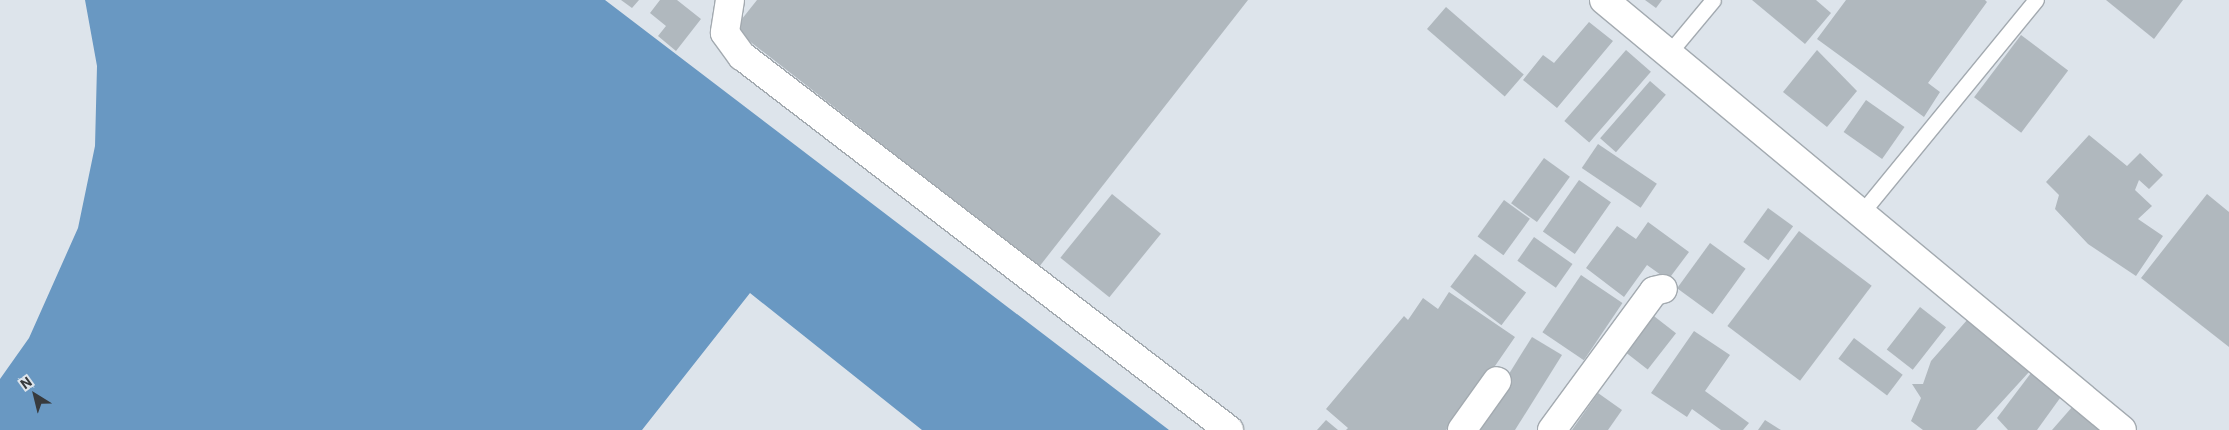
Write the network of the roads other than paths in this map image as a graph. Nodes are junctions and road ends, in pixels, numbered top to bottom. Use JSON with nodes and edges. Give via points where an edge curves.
{"nodes":[{"id":1,"x":730,"y":0,"type":"edge"},
{"id":2,"x":1604,"y":0,"type":"edge"},
{"id":3,"x":1713,"y":0,"type":"edge"},
{"id":4,"x":2036,"y":0,"type":"edge"},
{"id":5,"x":1668,"y":54,"type":"junction"},
{"id":6,"x":1863,"y":211,"type":"junction"},
{"id":7,"x":1663,"y":289,"type":"dead end"},
{"id":8,"x":1497,"y":381,"type":"dead end"},
{"id":9,"x":1229,"y":430,"type":"edge"},
{"id":10,"x":1462,"y":430,"type":"edge"},
{"id":11,"x":1552,"y":430,"type":"edge"},
{"id":12,"x":2122,"y":430,"type":"edge"}],
"edges":[{"from":1,"to":9,"type":"street","via":[[725,33],[742,56]]},
{"from":2,"to":5,"type":"street"},
{"from":3,"to":5,"type":"lane"},
{"from":4,"to":6,"type":"lane"},
{"from":5,"to":6,"type":"street"},
{"from":6,"to":12,"type":"street"},
{"from":7,"to":11,"type":"street","via":[[1654,291]]},
{"from":8,"to":10,"type":"street"}]}
